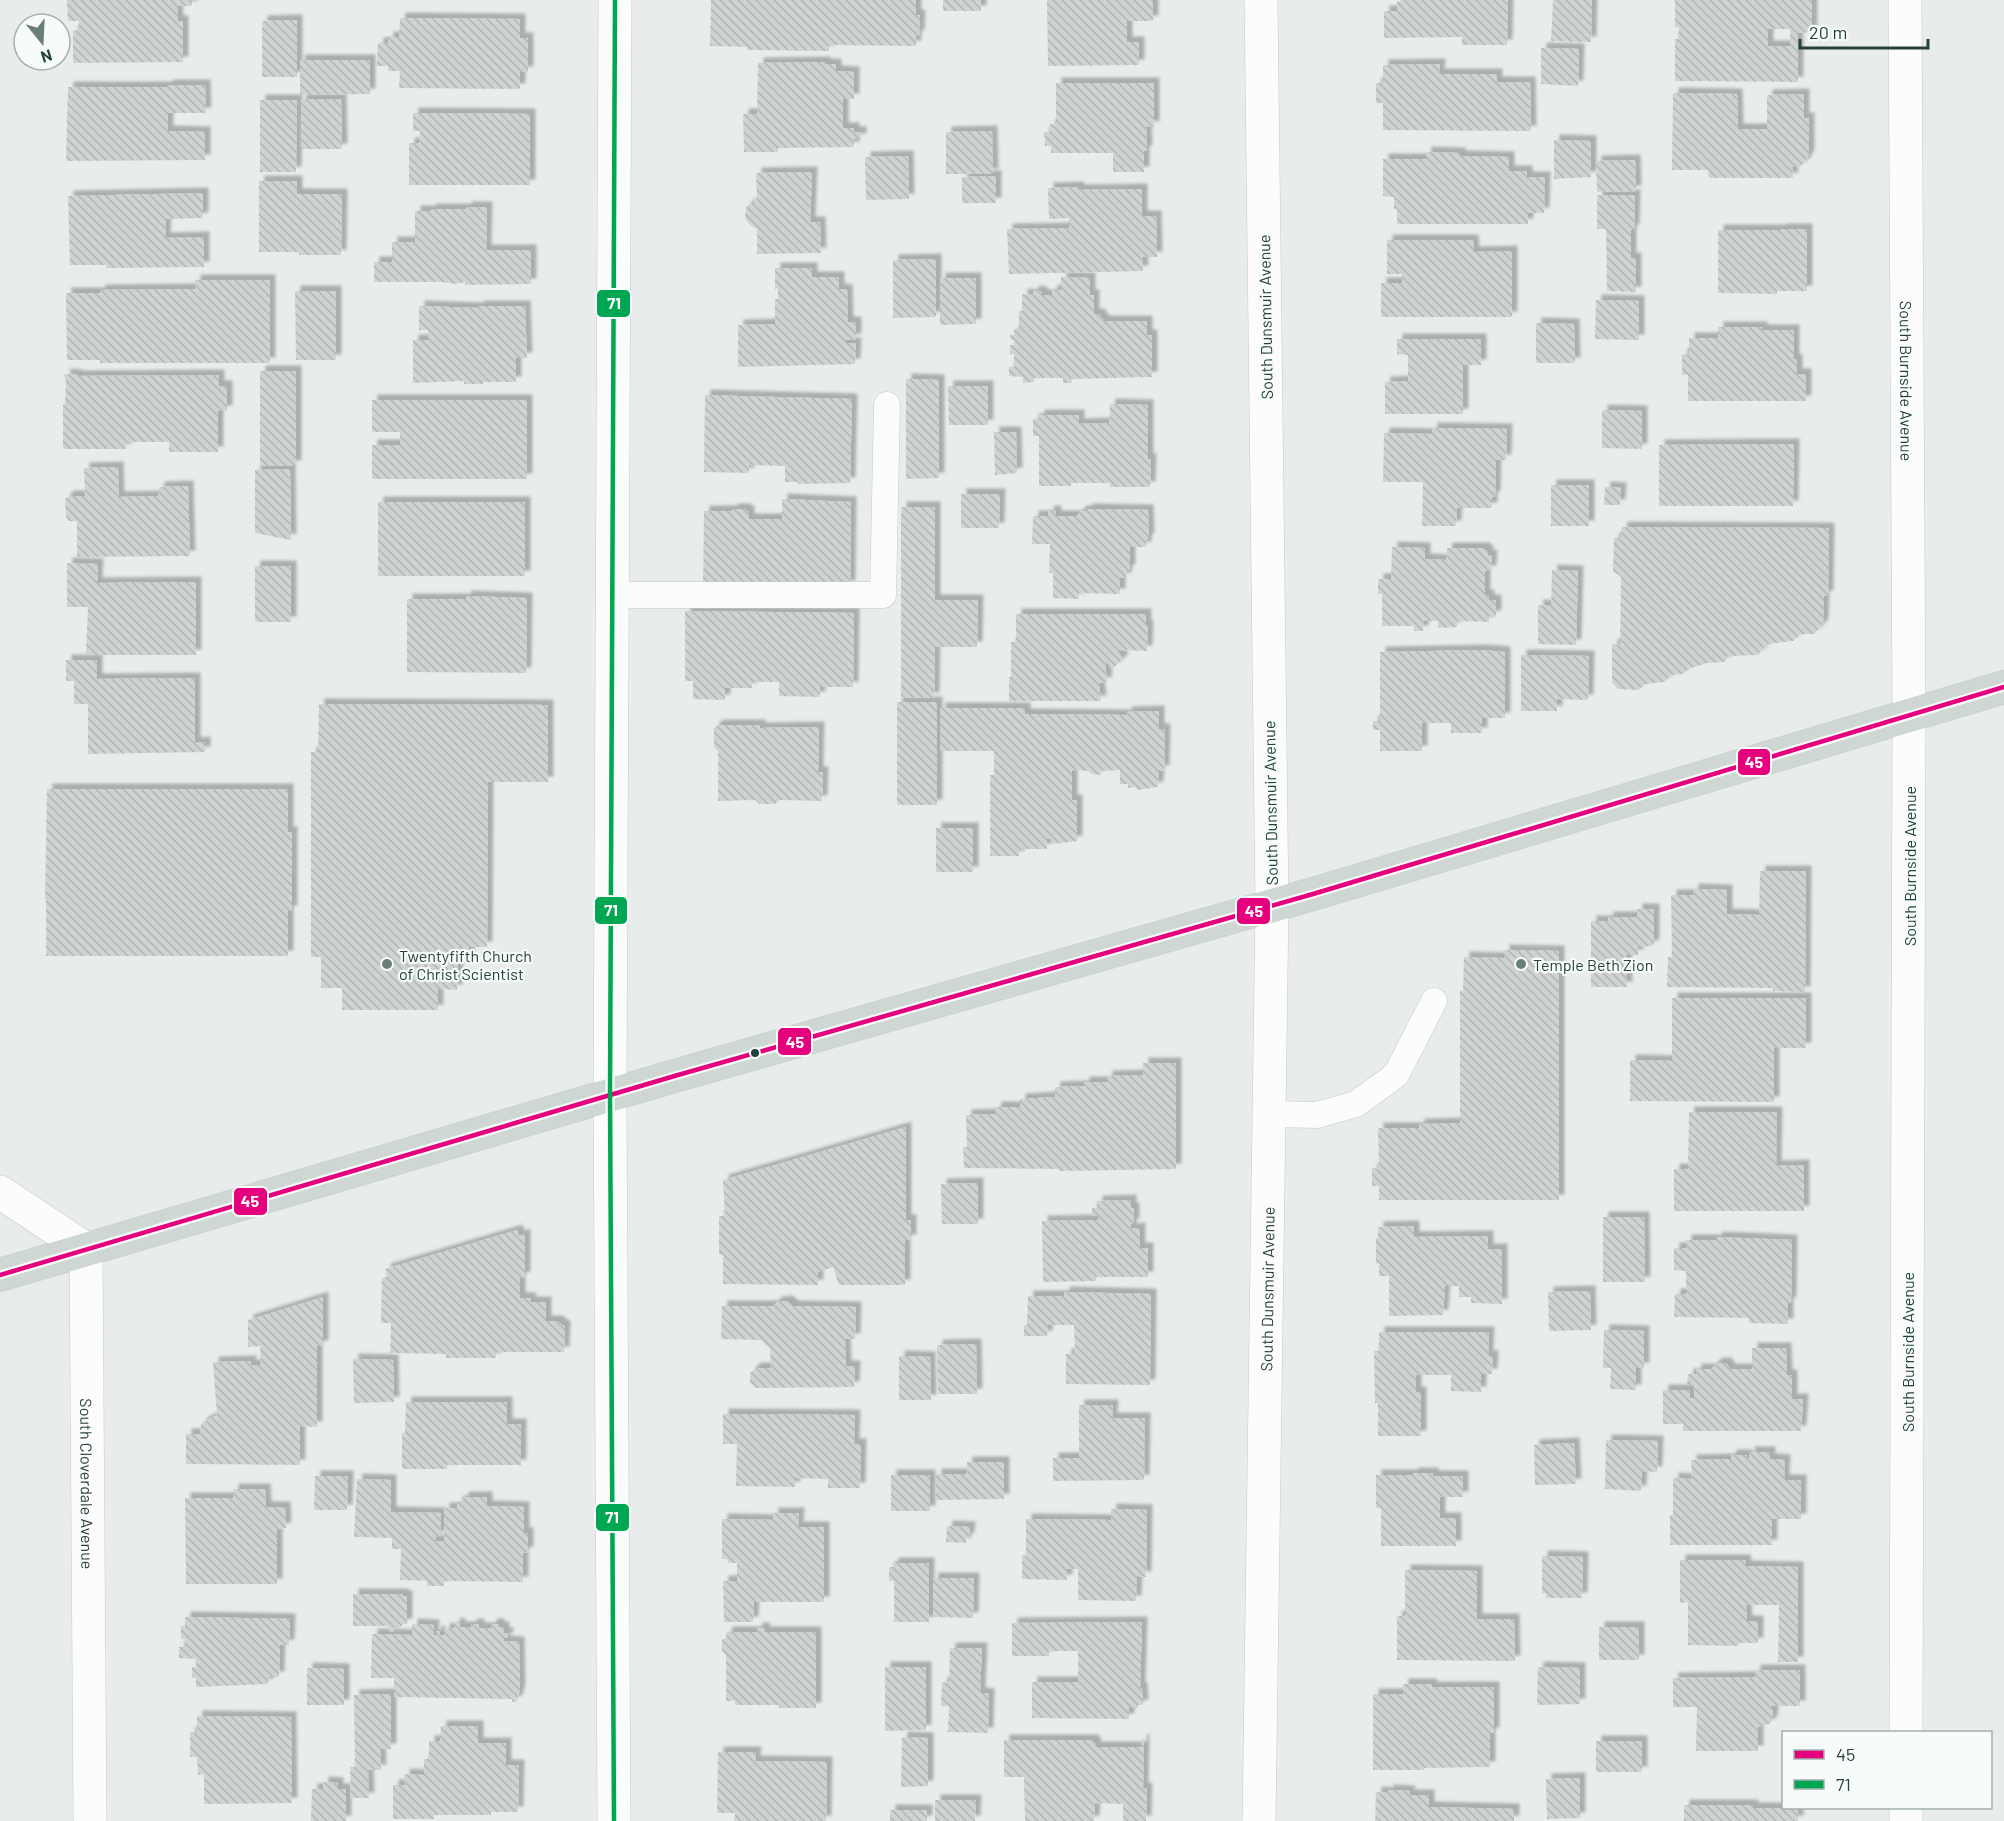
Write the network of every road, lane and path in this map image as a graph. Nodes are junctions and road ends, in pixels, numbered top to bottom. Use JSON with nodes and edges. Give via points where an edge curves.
{"nodes":[{"id":1,"x":615,"y":0,"type":"edge"},
{"id":2,"x":1261,"y":0,"type":"edge"},
{"id":3,"x":1905,"y":0,"type":"edge"},
{"id":4,"x":887,"y":405,"type":"dead end"},
{"id":5,"x":612,"y":595,"type":"junction"},
{"id":6,"x":2004,"y":687,"type":"edge"},
{"id":7,"x":1909,"y":714,"type":"junction"},
{"id":8,"x":1272,"y":906,"type":"junction"},
{"id":9,"x":1434,"y":1002,"type":"dead end"},
{"id":10,"x":610,"y":1095,"type":"junction"},
{"id":11,"x":1269,"y":1114,"type":"junction"},
{"id":12,"x":0,"y":1192,"type":"edge"},
{"id":13,"x":86,"y":1249,"type":"junction"},
{"id":14,"x":0,"y":1275,"type":"edge"},
{"id":15,"x":1906,"y":1731,"type":"edge"},
{"id":16,"x":90,"y":1821,"type":"edge"},
{"id":17,"x":614,"y":1821,"type":"edge"},
{"id":18,"x":1259,"y":1821,"type":"edge"}],
"edges":[{"from":1,"to":5,"type":"street"},
{"from":2,"to":8,"type":"street","name":"South Dunsmuir Avenue"},
{"from":3,"to":7,"type":"street","name":"South Burnside Avenue"},
{"from":4,"to":5,"type":"lane","via":[[883,595]]},
{"from":5,"to":10,"type":"street"},
{"from":6,"to":7,"type":"main road"},
{"from":7,"to":8,"type":"main road"},
{"from":7,"to":15,"type":"street","name":"South Burnside Avenue"},
{"from":8,"to":10,"type":"main road"},
{"from":8,"to":11,"type":"street","name":"South Dunsmuir Avenue"},
{"from":9,"to":11,"type":"lane","via":[[1396,1074],[1356,1104],[1317,1115]]},
{"from":10,"to":13,"type":"main road"},
{"from":10,"to":17,"type":"street"},
{"from":11,"to":18,"type":"street","name":"South Dunsmuir Avenue"},
{"from":12,"to":13,"type":"street"},
{"from":13,"to":14,"type":"main road"},
{"from":13,"to":16,"type":"street","name":"South Cloverdale Avenue"}]}
